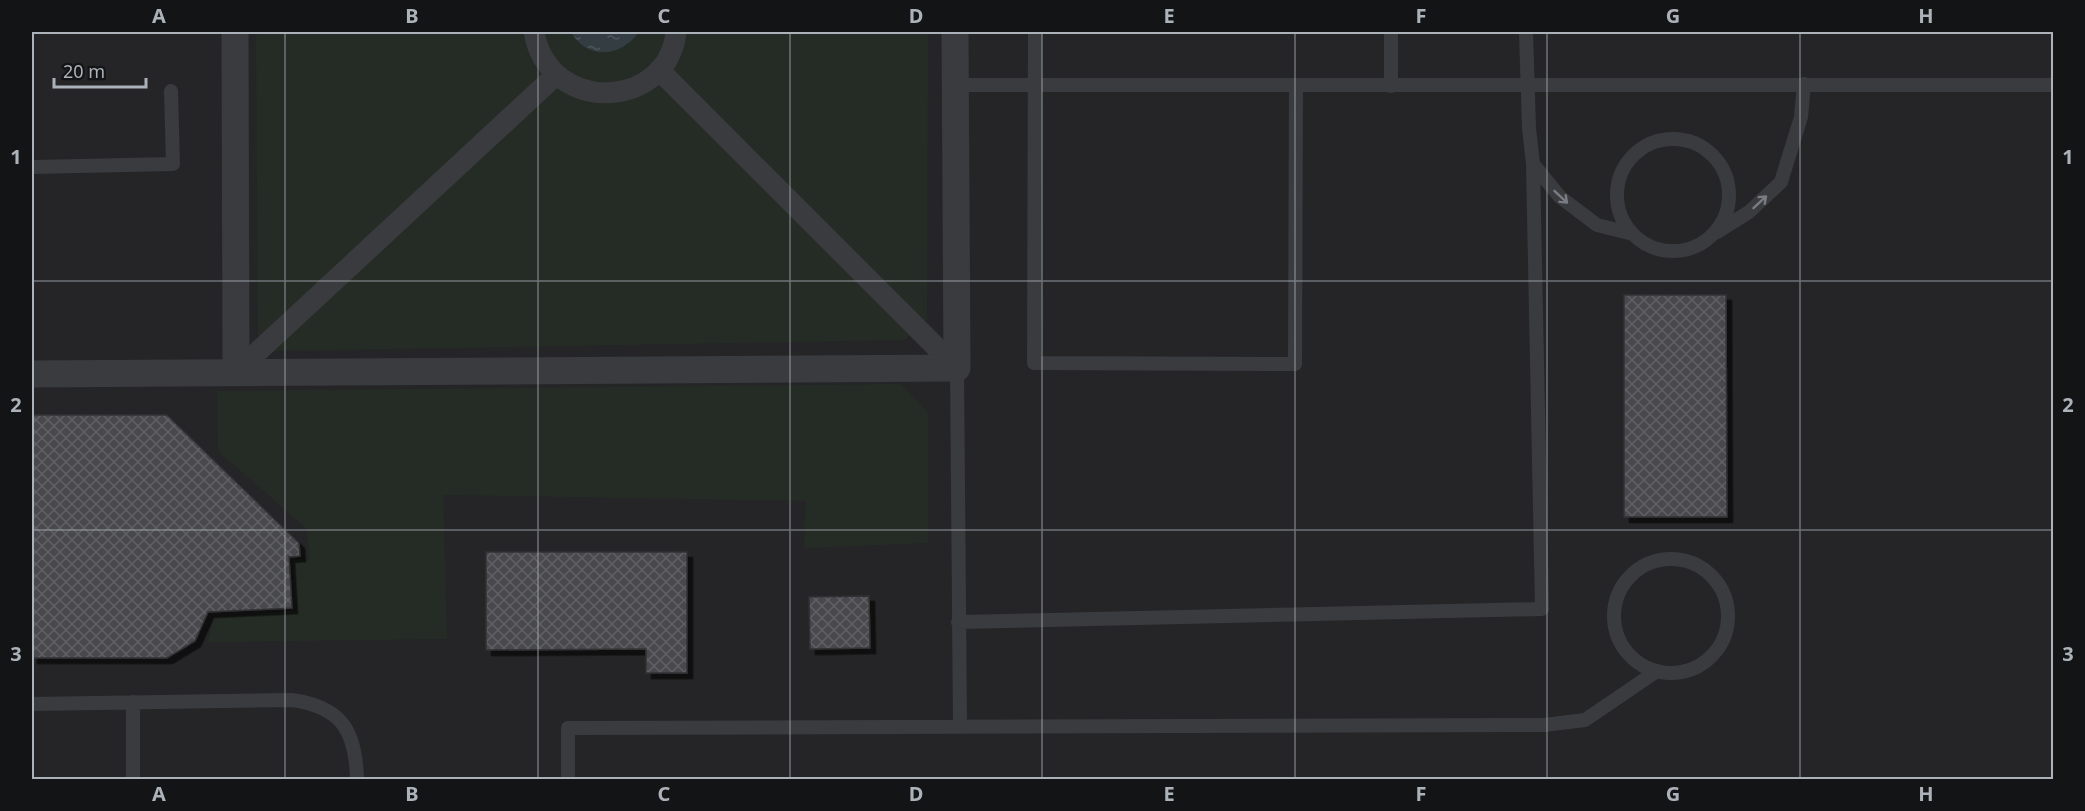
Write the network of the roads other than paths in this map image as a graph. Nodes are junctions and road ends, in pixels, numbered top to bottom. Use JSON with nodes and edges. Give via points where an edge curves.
{"nodes":[{"id":1,"x":235,"y":32,"type":"edge"},
{"id":2,"x":534,"y":32,"type":"edge"},
{"id":3,"x":676,"y":32,"type":"edge"},
{"id":4,"x":955,"y":32,"type":"edge"},
{"id":5,"x":1035,"y":32,"type":"edge"},
{"id":6,"x":1391,"y":32,"type":"edge"},
{"id":7,"x":1526,"y":32,"type":"edge"},
{"id":8,"x":659,"y":69,"type":"junction"},
{"id":9,"x":556,"y":75,"type":"junction"},
{"id":10,"x":1804,"y":84,"type":"junction"},
{"id":11,"x":956,"y":85,"type":"junction"},
{"id":12,"x":1035,"y":85,"type":"junction"},
{"id":13,"x":2054,"y":85,"type":"edge"},
{"id":14,"x":1296,"y":86,"type":"junction"},
{"id":15,"x":1391,"y":86,"type":"junction"},
{"id":16,"x":1527,"y":86,"type":"junction"},
{"id":17,"x":171,"y":91,"type":"dead end"},
{"id":18,"x":1533,"y":164,"type":"junction"},
{"id":19,"x":32,"y":167,"type":"edge"},
{"id":20,"x":1633,"y":234,"type":"junction"},
{"id":21,"x":1712,"y":235,"type":"junction"},
{"id":22,"x":957,"y":368,"type":"junction"},
{"id":23,"x":236,"y":372,"type":"junction"},
{"id":24,"x":32,"y":374,"type":"edge"},
{"id":25,"x":958,"y":622,"type":"junction"},
{"id":26,"x":1657,"y":671,"type":"junction"},
{"id":27,"x":133,"y":702,"type":"junction"},
{"id":28,"x":32,"y":704,"type":"edge"},
{"id":29,"x":960,"y":727,"type":"junction"},
{"id":30,"x":133,"y":780,"type":"edge"},
{"id":31,"x":357,"y":780,"type":"edge"},
{"id":32,"x":568,"y":780,"type":"edge"}],
"edges":[{"from":1,"to":23,"type":"street"},
{"from":2,"to":9,"type":"street","via":[[544,61]]},
{"from":3,"to":8,"type":"street"},
{"from":4,"to":11,"type":"street"},
{"from":5,"to":12,"type":"lane"},
{"from":6,"to":15,"type":"lane"},
{"from":7,"to":16,"type":"lane"},
{"from":8,"to":9,"type":"street","via":[[644,82],[609,93],[590,92]]},
{"from":8,"to":22,"type":"street"},
{"from":9,"to":23,"type":"street"},
{"from":10,"to":13,"type":"lane"},
{"from":10,"to":16,"type":"lane"},
{"from":21,"to":10,"type":"lane","one_way":true,"via":[[1749,212],[1781,182],[1801,117]]},
{"from":11,"to":12,"type":"lane"},
{"from":11,"to":22,"type":"street"},
{"from":12,"to":14,"type":"lane"},
{"from":12,"to":14,"type":"lane","via":[[1034,363],[1284,364],[1296,364]]},
{"from":14,"to":15,"type":"lane"},
{"from":15,"to":16,"type":"lane"},
{"from":16,"to":18,"type":"lane"},
{"from":17,"to":19,"type":"lane","via":[[173,164]]},
{"from":18,"to":20,"type":"lane","one_way":true,"via":[[1560,197],[1597,225]]},
{"from":18,"to":25,"type":"lane","via":[[1542,609]]},
{"from":20,"to":21,"type":"lane","via":[[1658,249],[1672,251],[1701,244]]},
{"from":20,"to":21,"type":"lane","via":[[1619,209],[1617,194],[1625,167],[1646,146],[1674,139],[1689,141],[1714,156],[1728,181],[1727,210]]},
{"from":22,"to":23,"type":"street"},
{"from":22,"to":25,"type":"lane"},
{"from":23,"to":24,"type":"street"},
{"from":25,"to":29,"type":"lane"},
{"from":26,"to":26,"type":"lane","via":[[1687,671],[1701,665],[1722,644],[1727,630],[1727,600],[1721,586],[1712,574],[1686,560],[1656,560],[1642,566],[1621,587],[1616,601],[1616,631],[1622,645],[1643,666]]},
{"from":26,"to":29,"type":"lane","via":[[1585,720],[1544,725]]},
{"from":27,"to":28,"type":"lane"},
{"from":27,"to":30,"type":"lane"},
{"from":27,"to":31,"type":"lane","via":[[310,703],[340,721],[351,737]]},
{"from":29,"to":32,"type":"lane","via":[[568,728]]}]}
